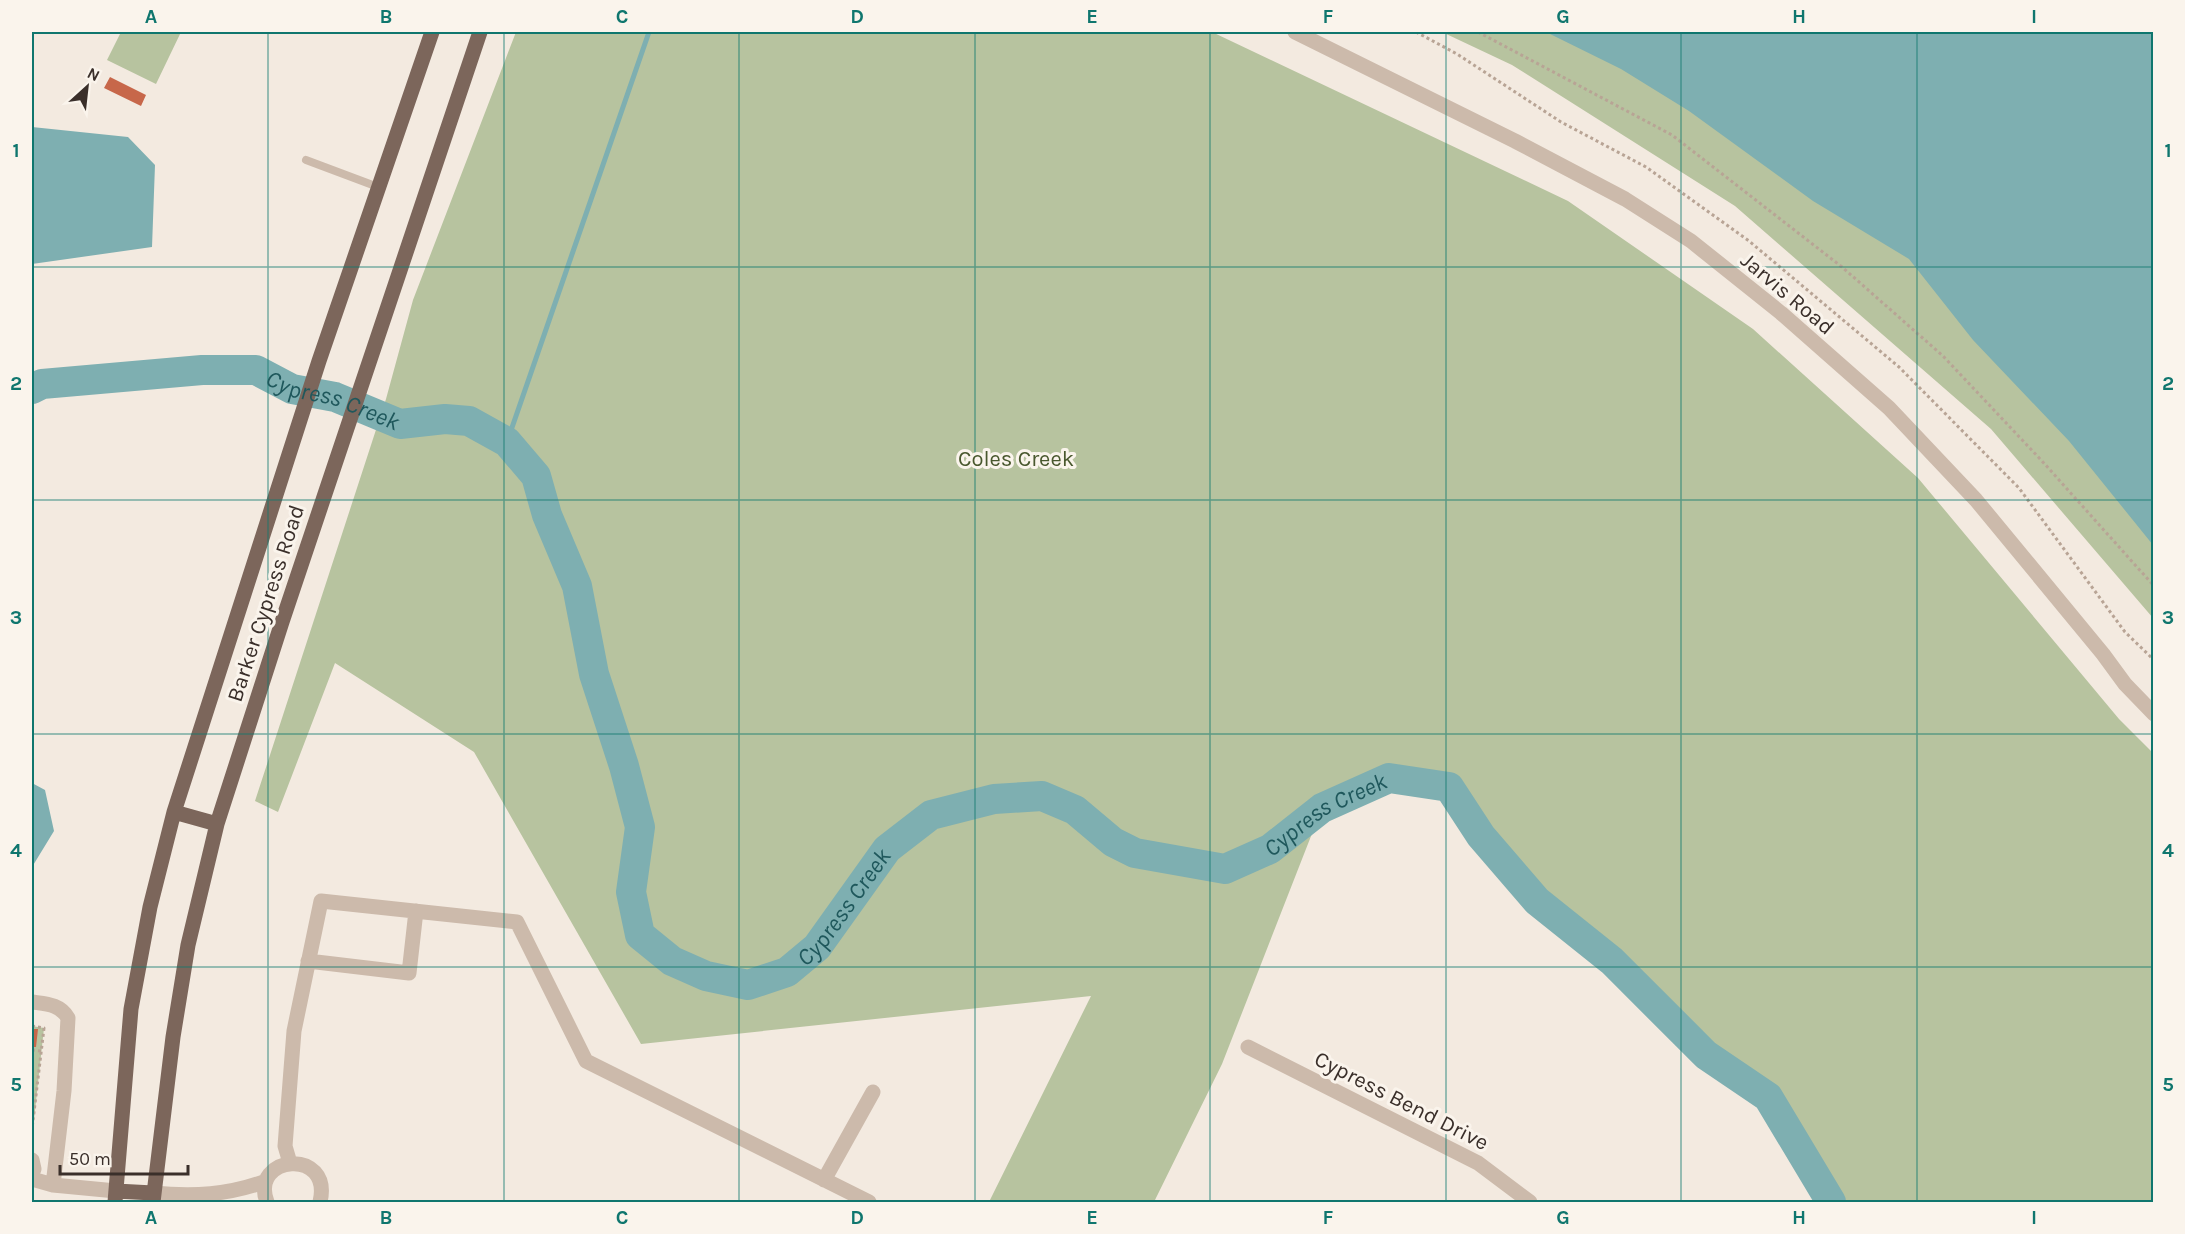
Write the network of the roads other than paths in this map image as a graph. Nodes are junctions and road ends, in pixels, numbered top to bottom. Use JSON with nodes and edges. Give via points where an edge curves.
{"nodes":[{"id":1,"x":432,"y":32,"type":"edge"},
{"id":2,"x":480,"y":32,"type":"edge"},
{"id":3,"x":1295,"y":32,"type":"edge"},
{"id":4,"x":306,"y":160,"type":"dead end"},
{"id":5,"x":378,"y":187,"type":"junction"},
{"id":6,"x":2154,"y":714,"type":"edge"},
{"id":7,"x":174,"y":812,"type":"junction"},
{"id":8,"x":217,"y":824,"type":"junction"},
{"id":9,"x":416,"y":911,"type":"junction"},
{"id":10,"x":308,"y":961,"type":"junction"},
{"id":11,"x":32,"y":1002,"type":"edge"},
{"id":12,"x":1248,"y":1047,"type":"dead end"},
{"id":13,"x":873,"y":1092,"type":"dead end"},
{"id":14,"x":32,"y":1160,"type":"edge"},
{"id":15,"x":290,"y":1163,"type":"junction"},
{"id":16,"x":32,"y":1177,"type":"edge"},
{"id":17,"x":824,"y":1180,"type":"junction"},
{"id":18,"x":267,"y":1181,"type":"junction"},
{"id":19,"x":53,"y":1185,"type":"junction"},
{"id":20,"x":116,"y":1197,"type":"edge"},
{"id":21,"x":153,"y":1198,"type":"edge"},
{"id":22,"x":267,"y":1203,"type":"edge"},
{"id":23,"x":320,"y":1203,"type":"edge"},
{"id":24,"x":869,"y":1203,"type":"edge"},
{"id":25,"x":1530,"y":1203,"type":"edge"}],
"edges":[{"from":1,"to":5,"type":"main road","name":"Barker Cypress Road"},
{"from":2,"to":8,"type":"main road","name":"Barker Cypress Road"},
{"from":3,"to":6,"type":"street","name":"Jarvis Road","via":[[1625,199],[1691,241],[1889,408],[1976,500],[2125,684]]},
{"from":4,"to":5,"type":"lane"},
{"from":5,"to":7,"type":"main road","name":"Barker Cypress Road"},
{"from":7,"to":8,"type":"main road"},
{"from":7,"to":20,"type":"main road","name":"Barker Cypress Road","via":[[150,906],[131,1009]]},
{"from":8,"to":21,"type":"main road","name":"Barker Cypress Road","via":[[188,945]]},
{"from":9,"to":10,"type":"street","via":[[321,901]]},
{"from":9,"to":10,"type":"street","via":[[409,973]]},
{"from":9,"to":17,"type":"street","via":[[518,922],[586,1061]]},
{"from":10,"to":15,"type":"street","via":[[294,1031],[285,1146]]},
{"from":11,"to":19,"type":"street","via":[[58,1007],[68,1018]]},
{"from":12,"to":25,"type":"street","name":"Cypress Bend Drive","via":[[1478,1163]]},
{"from":13,"to":17,"type":"street"},
{"from":14,"to":16,"type":"street"},
{"from":15,"to":18,"type":"street","via":[[272,1172]]},
{"from":15,"to":23,"type":"street","via":[[309,1168],[316,1175],[321,1184]]},
{"from":16,"to":19,"type":"street"},
{"from":17,"to":24,"type":"street"},
{"from":18,"to":21,"type":"street","via":[[223,1193]]},
{"from":18,"to":22,"type":"street"},
{"from":19,"to":20,"type":"street"},
{"from":20,"to":21,"type":"main road"}]}
